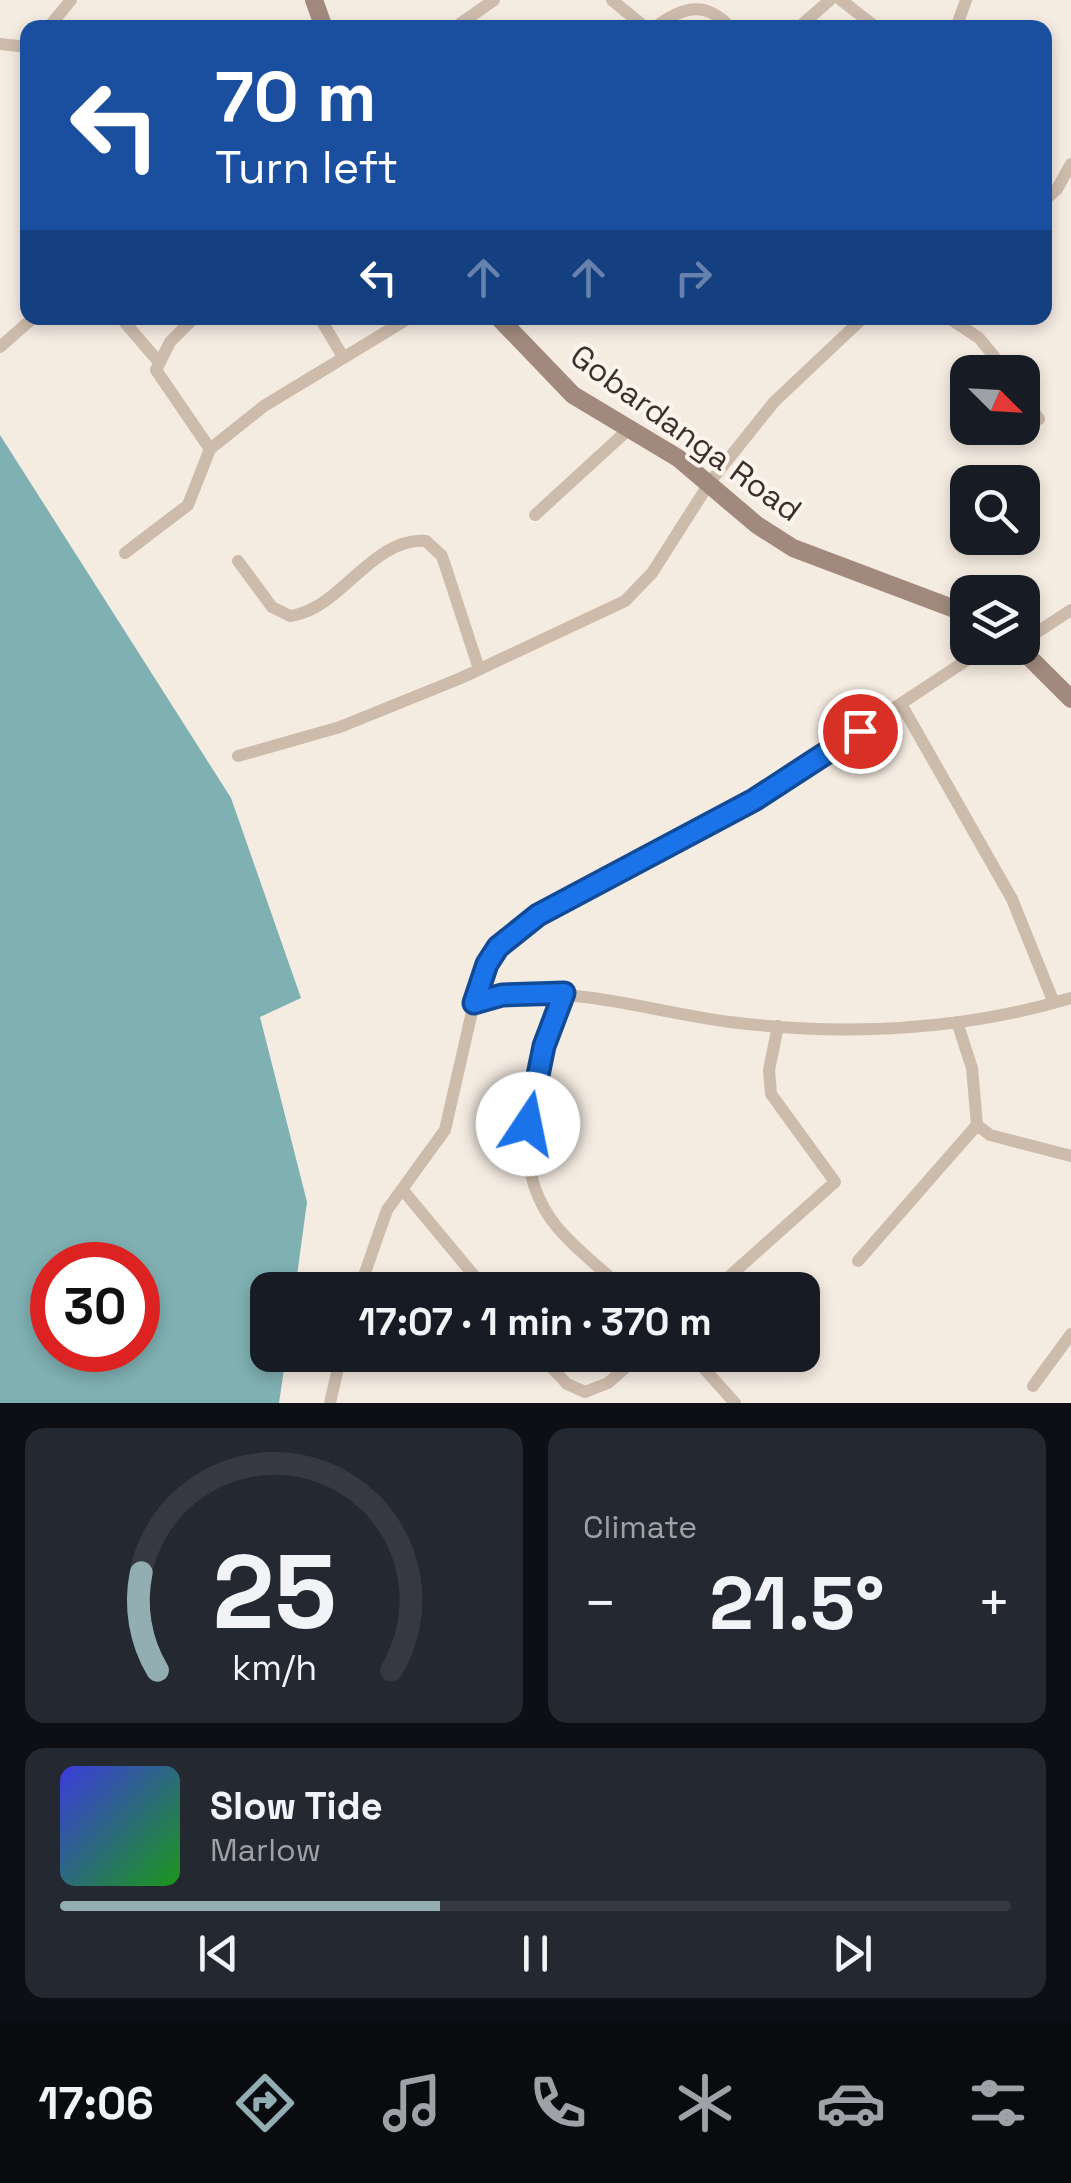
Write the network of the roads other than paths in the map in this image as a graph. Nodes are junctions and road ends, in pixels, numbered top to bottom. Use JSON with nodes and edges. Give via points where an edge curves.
{"nodes":[{"id":1,"x":71,"y":0,"type":"edge"},
{"id":2,"x":494,"y":0,"type":"edge"},
{"id":3,"x":612,"y":0,"type":"edge"},
{"id":4,"x":830,"y":0,"type":"edge"},
{"id":5,"x":841,"y":0,"type":"edge"},
{"id":6,"x":700,"y":2,"type":"edge"},
{"id":7,"x":55,"y":20,"type":"edge"},
{"id":8,"x":465,"y":20,"type":"edge"},
{"id":9,"x":636,"y":20,"type":"edge"},
{"id":10,"x":666,"y":20,"type":"edge"},
{"id":11,"x":724,"y":20,"type":"edge"},
{"id":12,"x":807,"y":20,"type":"edge"},
{"id":13,"x":867,"y":20,"type":"edge"},
{"id":14,"x":1071,"y":164,"type":"edge"},
{"id":15,"x":1052,"y":194,"type":"edge"},
{"id":16,"x":26,"y":325,"type":"edge"},
{"id":17,"x":127,"y":325,"type":"edge"},
{"id":18,"x":188,"y":325,"type":"edge"},
{"id":19,"x":324,"y":325,"type":"edge"},
{"id":20,"x":397,"y":325,"type":"edge"},
{"id":21,"x":505,"y":325,"type":"edge"},
{"id":22,"x":856,"y":325,"type":"edge"},
{"id":23,"x":960,"y":325,"type":"edge"},
{"id":24,"x":0,"y":347,"type":"edge"},
{"id":25,"x":994,"y":355,"type":"edge"},
{"id":26,"x":343,"y":356,"type":"junction"},
{"id":27,"x":158,"y":362,"type":"junction"},
{"id":28,"x":629,"y":429,"type":"junction"},
{"id":29,"x":210,"y":449,"type":"junction"},
{"id":30,"x":710,"y":482,"type":"junction"},
{"id":31,"x":535,"y":515,"type":"dead end"},
{"id":32,"x":125,"y":553,"type":"dead end"},
{"id":33,"x":238,"y":561,"type":"dead end"},
{"id":34,"x":950,"y":607,"type":"edge"},
{"id":35,"x":1071,"y":610,"type":"edge"},
{"id":36,"x":1040,"y":632,"type":"edge"},
{"id":37,"x":960,"y":665,"type":"edge"},
{"id":38,"x":1040,"y":665,"type":"edge"},
{"id":39,"x":479,"y":670,"type":"junction"},
{"id":40,"x":1071,"y":699,"type":"edge"},
{"id":41,"x":901,"y":704,"type":"junction"},
{"id":42,"x":238,"y":756,"type":"dead end"},
{"id":43,"x":564,"y":993,"type":"junction"},
{"id":44,"x":1071,"y":998,"type":"edge"},
{"id":45,"x":474,"y":1003,"type":"junction"},
{"id":46,"x":1054,"y":1003,"type":"junction"},
{"id":47,"x":957,"y":1022,"type":"junction"},
{"id":48,"x":778,"y":1026,"type":"junction"},
{"id":49,"x":978,"y":1125,"type":"junction"},
{"id":50,"x":1071,"y":1156,"type":"edge"},
{"id":51,"x":402,"y":1188,"type":"junction"},
{"id":52,"x":858,"y":1261,"type":"dead end"},
{"id":53,"x":365,"y":1272,"type":"edge"},
{"id":54,"x":471,"y":1272,"type":"edge"},
{"id":55,"x":605,"y":1272,"type":"edge"},
{"id":56,"x":734,"y":1272,"type":"edge"},
{"id":57,"x":1071,"y":1334,"type":"edge"},
{"id":58,"x":337,"y":1372,"type":"edge"},
{"id":59,"x":555,"y":1372,"type":"edge"},
{"id":60,"x":620,"y":1372,"type":"edge"},
{"id":61,"x":707,"y":1372,"type":"edge"},
{"id":62,"x":1033,"y":1386,"type":"dead end"},
{"id":63,"x":330,"y":1403,"type":"edge"},
{"id":64,"x":735,"y":1403,"type":"edge"}],
"edges":[{"from":1,"to":7,"type":"street"},
{"from":2,"to":8,"type":"street"},
{"from":3,"to":9,"type":"street"},
{"from":4,"to":12,"type":"street"},
{"from":5,"to":13,"type":"street"},
{"from":6,"to":10,"type":"street"},
{"from":6,"to":11,"type":"street"},
{"from":14,"to":15,"type":"street"},
{"from":16,"to":24,"type":"street"},
{"from":17,"to":27,"type":"street"},
{"from":18,"to":27,"type":"street"},
{"from":19,"to":26,"type":"street"},
{"from":20,"to":26,"type":"street"},
{"from":21,"to":28,"type":"main road","name":"Gobardanga Road","via":[[563,387]]},
{"from":22,"to":30,"type":"street","via":[[774,402]]},
{"from":23,"to":25,"type":"street"},
{"from":26,"to":29,"type":"street"},
{"from":27,"to":29,"type":"street","via":[[158,377]]},
{"from":28,"to":30,"type":"main road","name":"Gobardanga Road"},
{"from":28,"to":31,"type":"street"},
{"from":29,"to":32,"type":"street","via":[[188,504]]},
{"from":30,"to":34,"type":"main road","name":"Gobardanga Road","via":[[756,525],[793,548]]},
{"from":30,"to":39,"type":"street","via":[[652,573],[625,601]]},
{"from":33,"to":39,"type":"street","via":[[272,606],[290,616],[314,608],[400,544],[426,541],[442,556]]},
{"from":35,"to":36,"type":"street"},
{"from":37,"to":41,"type":"street"},
{"from":38,"to":40,"type":"main road"},
{"from":39,"to":42,"type":"street","via":[[308,740]]},
{"from":41,"to":45,"type":"street","via":[[754,800],[538,915],[498,947]]},
{"from":41,"to":46,"type":"street","via":[[1012,899]]},
{"from":43,"to":45,"type":"street"},
{"from":43,"to":48,"type":"street"},
{"from":43,"to":55,"type":"street","via":[[533,1092],[528,1164],[557,1227]]},
{"from":44,"to":46,"type":"street"},
{"from":45,"to":51,"type":"street","via":[[445,1130]]},
{"from":46,"to":47,"type":"street"},
{"from":47,"to":48,"type":"street","via":[[885,1029]]},
{"from":47,"to":49,"type":"street","via":[[972,1068]]},
{"from":48,"to":56,"type":"street","via":[[770,1094],[835,1182]]},
{"from":49,"to":50,"type":"street","via":[[990,1135]]},
{"from":49,"to":52,"type":"street"},
{"from":51,"to":53,"type":"street","via":[[382,1221]]},
{"from":51,"to":54,"type":"street"},
{"from":57,"to":62,"type":"street"},
{"from":58,"to":63,"type":"street"},
{"from":59,"to":60,"type":"street","via":[[585,1392]]},
{"from":61,"to":64,"type":"street"}]}
